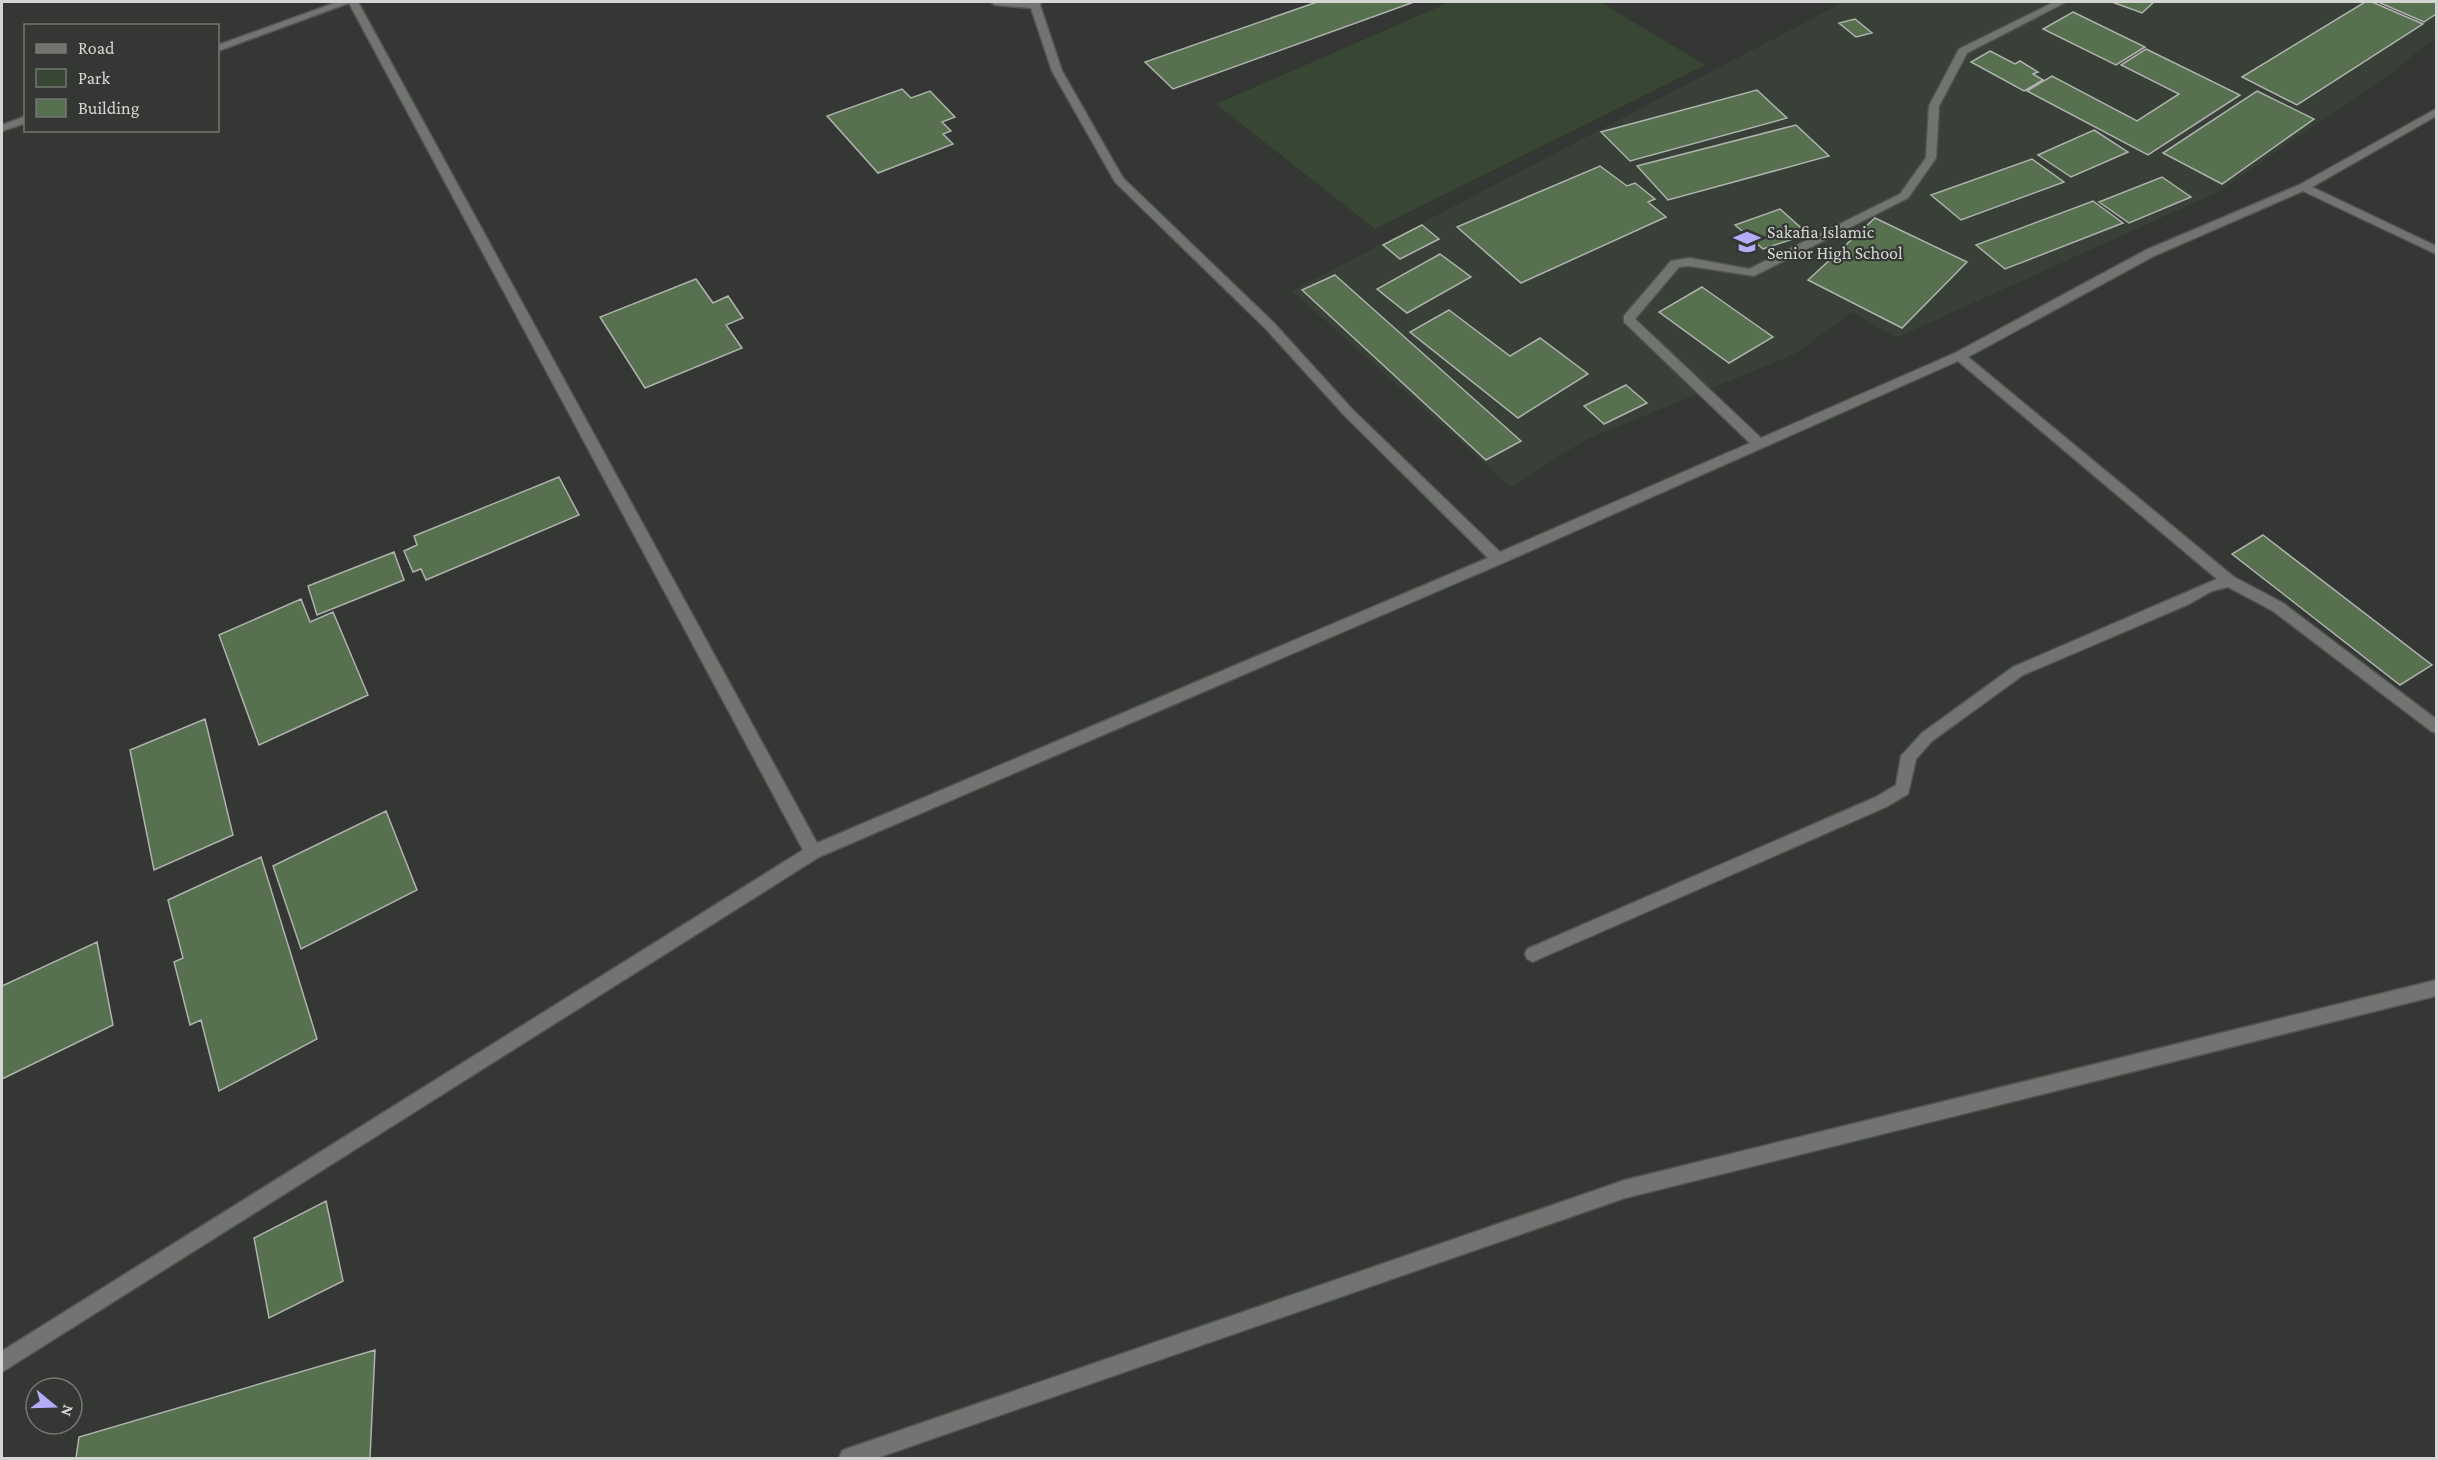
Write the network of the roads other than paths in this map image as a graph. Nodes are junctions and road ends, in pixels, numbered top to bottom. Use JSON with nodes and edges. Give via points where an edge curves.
{"nodes":[{"id":1,"x":345,"y":2,"type":"edge"},
{"id":2,"x":353,"y":2,"type":"edge"},
{"id":3,"x":995,"y":2,"type":"edge"},
{"id":4,"x":2061,"y":2,"type":"edge"},
{"id":5,"x":1036,"y":3,"type":"edge"},
{"id":6,"x":219,"y":48,"type":"edge"},
{"id":7,"x":2436,"y":112,"type":"edge"},
{"id":8,"x":24,"y":120,"type":"edge"},
{"id":9,"x":2,"y":128,"type":"edge"},
{"id":10,"x":2303,"y":187,"type":"junction"},
{"id":11,"x":2436,"y":250,"type":"edge"},
{"id":12,"x":1959,"y":357,"type":"junction"},
{"id":13,"x":1758,"y":443,"type":"junction"},
{"id":14,"x":1498,"y":559,"type":"junction"},
{"id":15,"x":2229,"y":581,"type":"junction"},
{"id":16,"x":2436,"y":727,"type":"edge"},
{"id":17,"x":813,"y":852,"type":"junction"},
{"id":18,"x":1533,"y":954,"type":"dead end"},
{"id":19,"x":2436,"y":988,"type":"edge"},
{"id":20,"x":2,"y":1362,"type":"edge"},
{"id":21,"x":849,"y":1458,"type":"edge"}],
"edges":[{"from":1,"to":6,"type":"street"},
{"from":2,"to":17,"type":"street"},
{"from":3,"to":5,"type":"street"},
{"from":4,"to":13,"type":"street","via":[[1963,51],[1934,106],[1931,158],[1904,196],[1750,273],[1690,262],[1675,264],[1628,319]]},
{"from":5,"to":14,"type":"street","via":[[1057,71],[1119,180],[1270,326],[1348,412]]},
{"from":7,"to":10,"type":"street"},
{"from":8,"to":9,"type":"street"},
{"from":10,"to":11,"type":"street"},
{"from":10,"to":12,"type":"street","via":[[2150,253]]},
{"from":12,"to":13,"type":"street"},
{"from":12,"to":15,"type":"street"},
{"from":13,"to":14,"type":"street"},
{"from":14,"to":17,"type":"street"},
{"from":15,"to":16,"type":"street","via":[[2278,608]]},
{"from":15,"to":18,"type":"street","via":[[2018,671],[1927,737],[1909,756],[1903,789],[1881,802]]},
{"from":17,"to":20,"type":"street"},
{"from":19,"to":21,"type":"street","via":[[1624,1189]]}]}
